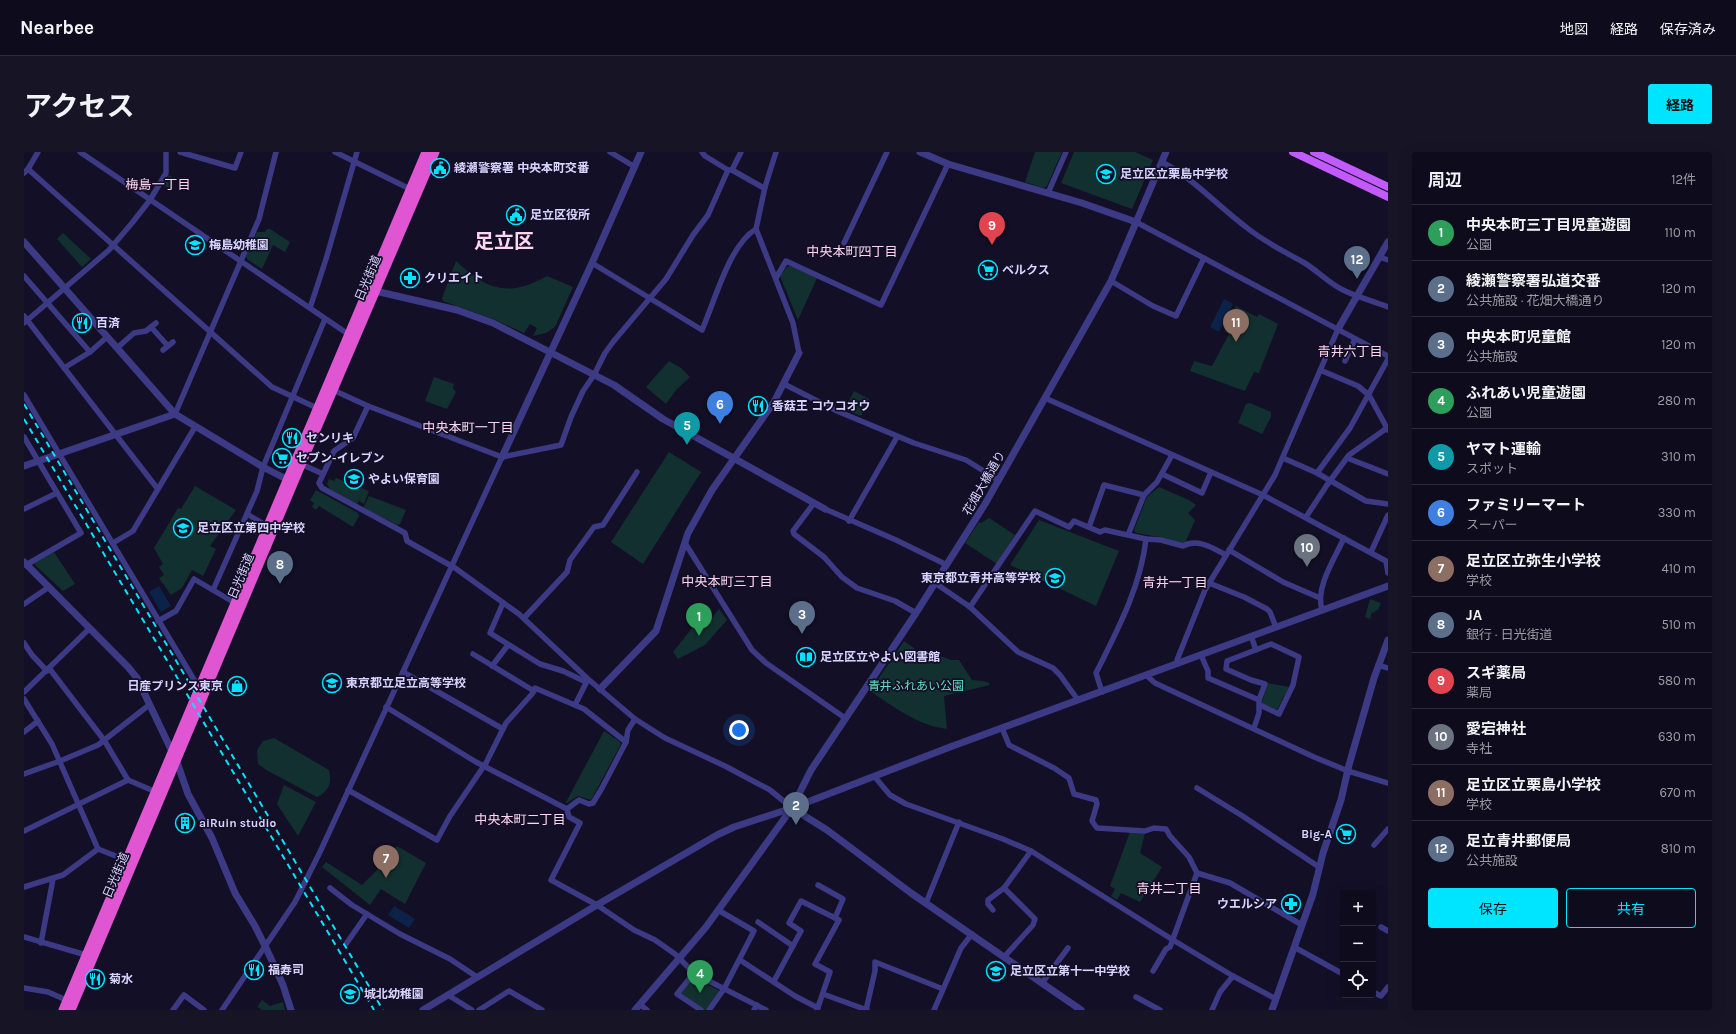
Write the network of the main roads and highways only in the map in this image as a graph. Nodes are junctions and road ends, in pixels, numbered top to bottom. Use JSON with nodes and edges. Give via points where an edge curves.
{"nodes":[{"id":1,"x":426,"y":152,"type":"edge"},
{"id":2,"x":435,"y":152,"type":"edge"},
{"id":3,"x":1293,"y":152,"type":"edge"},
{"id":4,"x":1314,"y":152,"type":"edge"},
{"id":5,"x":1388,"y":187,"type":"edge"},
{"id":6,"x":1388,"y":196,"type":"edge"},
{"id":7,"x":371,"y":290,"type":"junction"},
{"id":8,"x":290,"y":481,"type":"junction"},
{"id":9,"x":72,"y":987,"type":"junction"},
{"id":10,"x":73,"y":1008,"type":"edge"},
{"id":11,"x":59,"y":1010,"type":"edge"},
{"id":12,"x":63,"y":1010,"type":"edge"}],
"edges":[{"from":1,"to":7,"type":"highway","name":"日光街道"},
{"from":2,"to":7,"type":"highway","name":"日光街道"},
{"from":3,"to":6,"type":"main road"},
{"from":4,"to":5,"type":"main road"},
{"from":7,"to":8,"type":"highway","name":"日光街道","via":[[348,334],[316,408]]},
{"from":7,"to":8,"type":"highway","name":"日光街道","via":[[333,390],[301,464]]},
{"from":8,"to":9,"type":"highway","name":"日光街道","via":[[267,526]]},
{"from":8,"to":10,"type":"highway","name":"日光街道","via":[[177,762]]},
{"from":9,"to":11,"type":"highway"},
{"from":9,"to":12,"type":"highway","name":"日光街道"}]}
